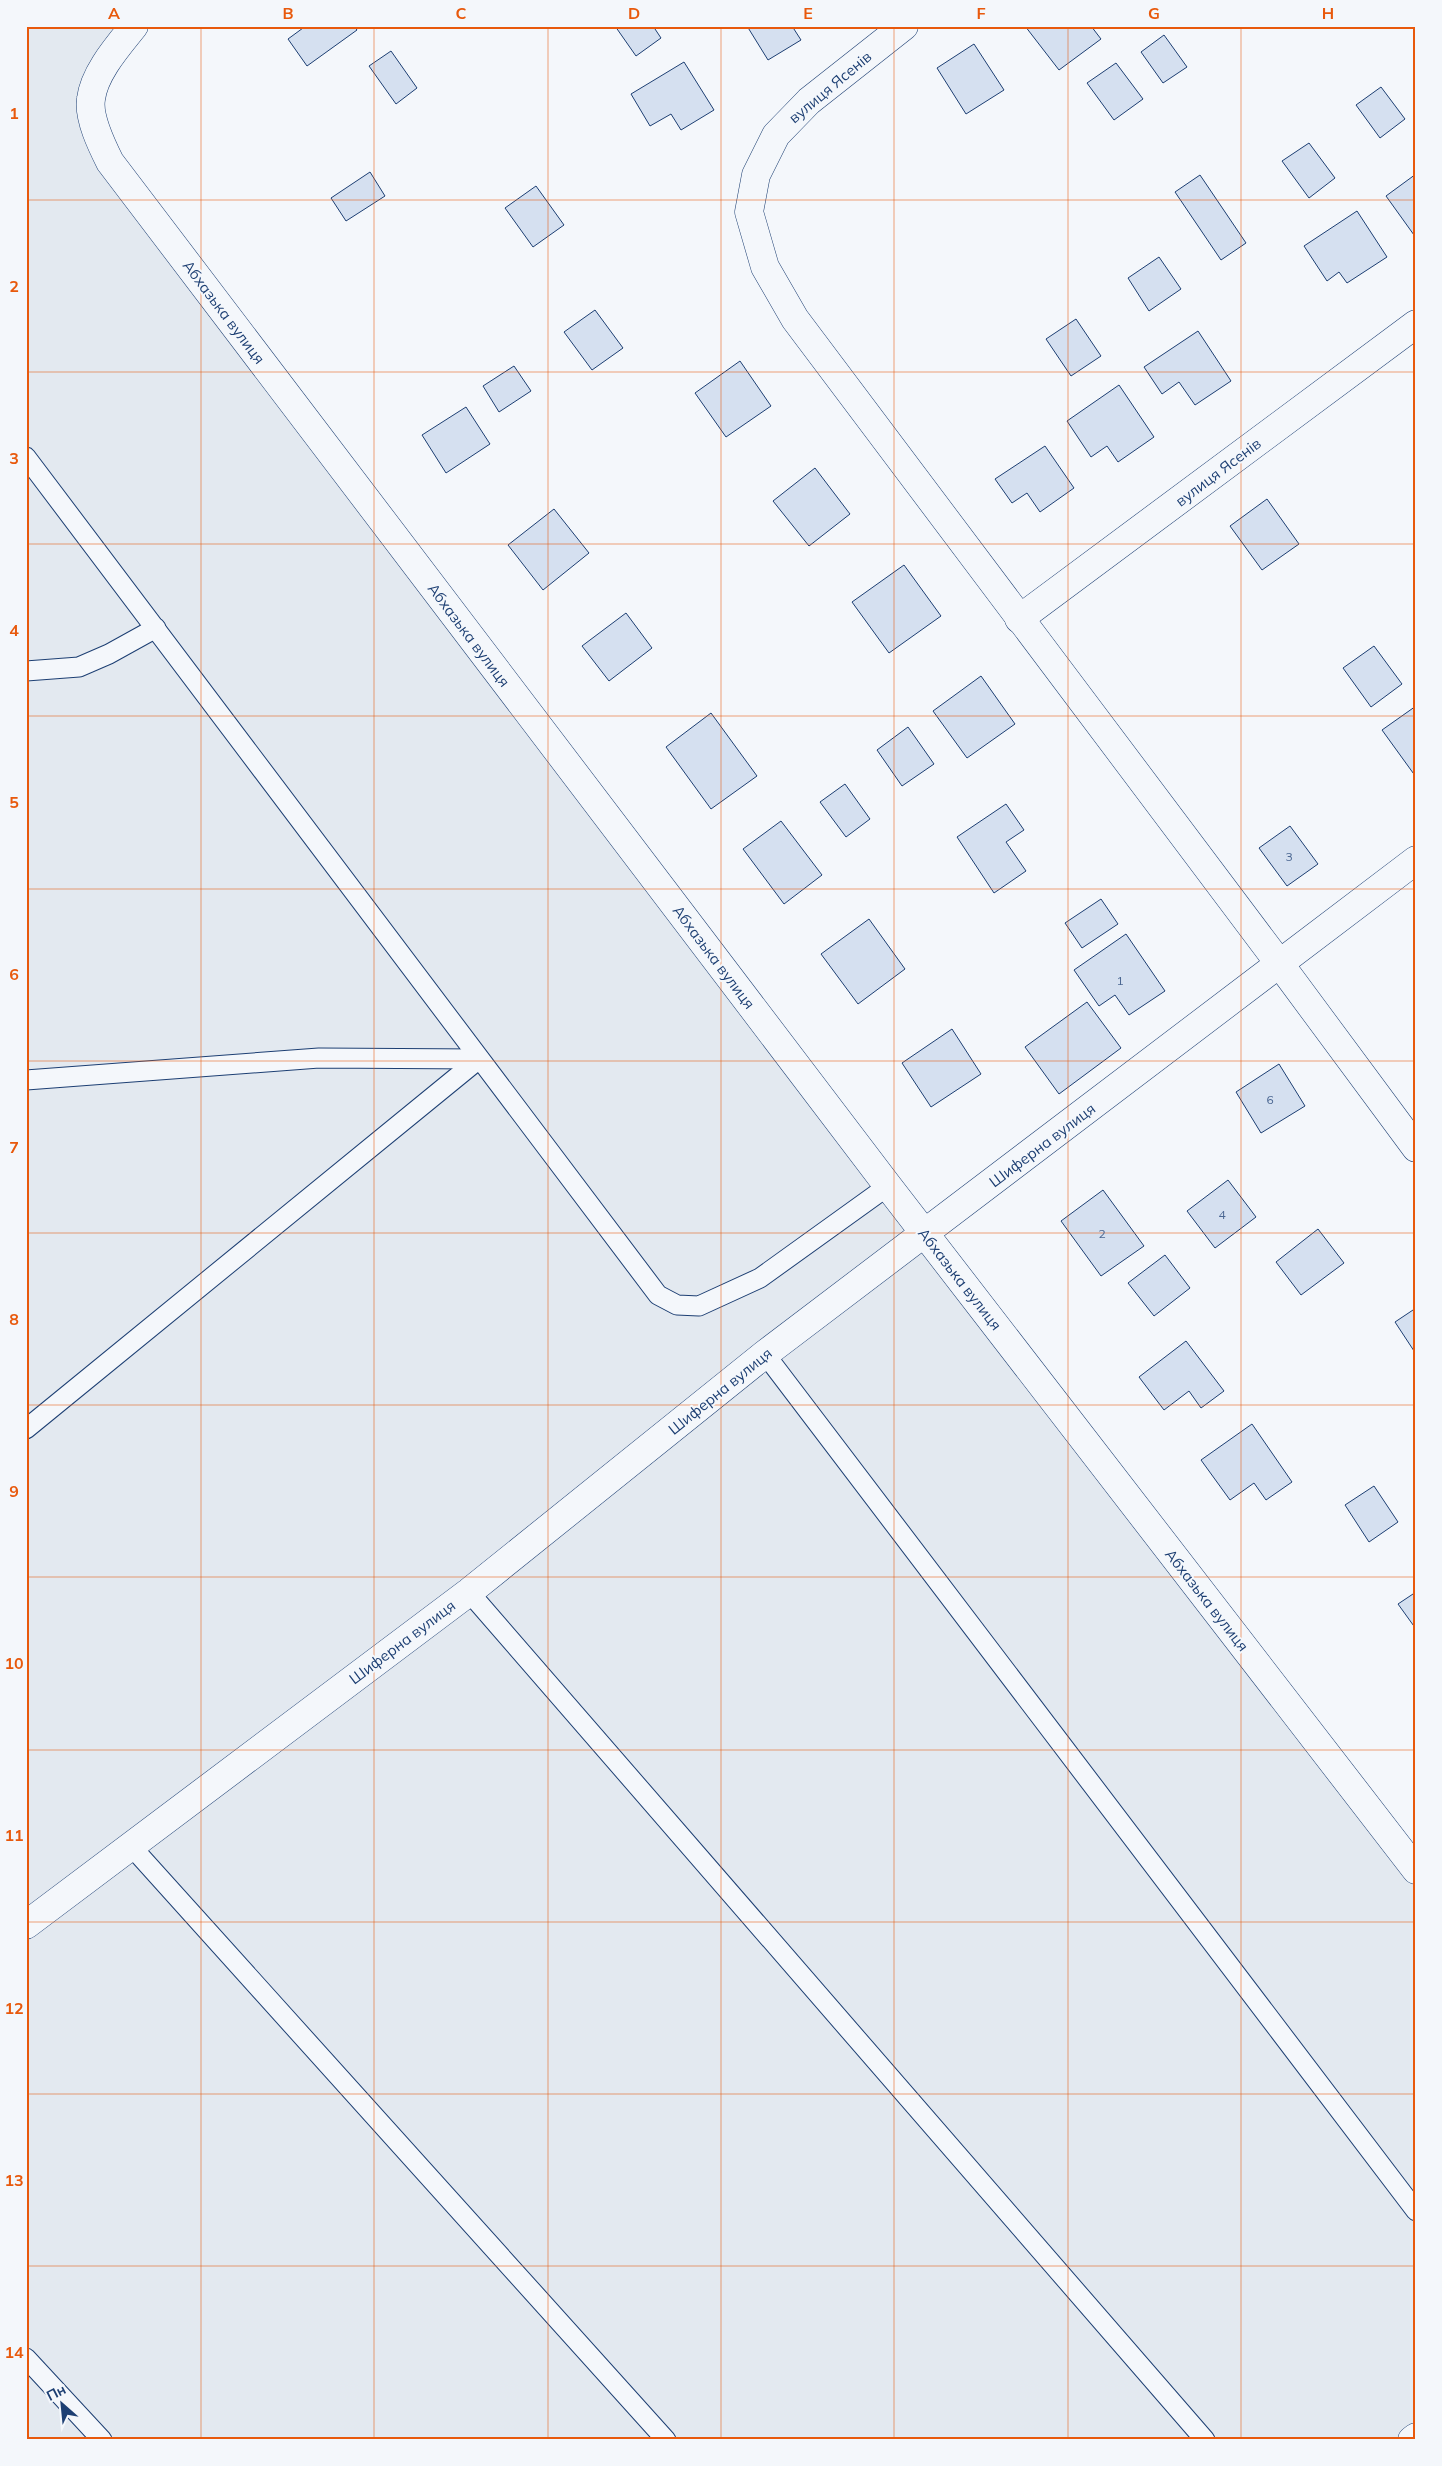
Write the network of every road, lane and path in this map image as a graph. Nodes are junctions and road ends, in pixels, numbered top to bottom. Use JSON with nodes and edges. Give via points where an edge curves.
{"nodes":[{"id":1,"x":134,"y":26,"type":"edge"},
{"id":2,"x":904,"y":26,"type":"edge"},
{"id":3,"x":1416,"y":324,"type":"edge"},
{"id":4,"x":26,"y":457,"type":"edge"},
{"id":5,"x":1019,"y":619,"type":"junction"},
{"id":6,"x":156,"y":628,"type":"junction"},
{"id":7,"x":26,"y":671,"type":"edge"},
{"id":8,"x":1416,"y":860,"type":"edge"},
{"id":9,"x":1279,"y":962,"type":"junction"},
{"id":10,"x":478,"y":1058,"type":"junction"},
{"id":11,"x":26,"y":1080,"type":"edge"},
{"id":12,"x":1416,"y":1148,"type":"edge"},
{"id":13,"x":888,"y":1186,"type":"junction"},
{"id":14,"x":925,"y":1234,"type":"junction"},
{"id":15,"x":766,"y":1354,"type":"junction"},
{"id":16,"x":26,"y":1429,"type":"edge"},
{"id":17,"x":469,"y":1592,"type":"junction"},
{"id":18,"x":131,"y":1846,"type":"junction"},
{"id":19,"x":1416,"y":1870,"type":"edge"},
{"id":20,"x":26,"y":1924,"type":"edge"},
{"id":21,"x":1416,"y":2211,"type":"edge"},
{"id":22,"x":26,"y":2358,"type":"edge"},
{"id":23,"x":1416,"y":2437,"type":"edge"},
{"id":24,"x":102,"y":2440,"type":"edge"},
{"id":25,"x":666,"y":2440,"type":"edge"},
{"id":26,"x":1205,"y":2440,"type":"edge"},
{"id":27,"x":1412,"y":2440,"type":"edge"}],
"edges":[{"from":1,"to":13,"type":"street","name":"Абхазька вулиця","via":[[104,64],[90,100],[97,137],[110,162]]},
{"from":2,"to":5,"type":"street","name":"вулиця Ясенів","via":[[808,101],[776,135],[756,174],[749,212],[764,267],[795,319]]},
{"from":3,"to":5,"type":"street","name":"вулиця Ясенів"},
{"from":4,"to":6,"type":"lane"},
{"from":5,"to":9,"type":"street"},
{"from":6,"to":7,"type":"lane","via":[[79,667]]},
{"from":6,"to":10,"type":"lane"},
{"from":8,"to":9,"type":"street","name":"Шиферна вулиця"},
{"from":9,"to":12,"type":"street"},
{"from":9,"to":14,"type":"street","name":"Шиферна вулиця"},
{"from":10,"to":11,"type":"lane","via":[[319,1058]]},
{"from":10,"to":13,"type":"lane","via":[[658,1295],[677,1305],[699,1306],[760,1278]]},
{"from":10,"to":16,"type":"lane"},
{"from":13,"to":14,"type":"street","name":"Абхазька вулиця"},
{"from":14,"to":15,"type":"street","name":"Шиферна вулиця"},
{"from":14,"to":19,"type":"street","name":"Абхазька вулиця"},
{"from":15,"to":17,"type":"street","name":"Шиферна вулиця"},
{"from":15,"to":21,"type":"lane"},
{"from":17,"to":18,"type":"street","name":"Шиферна вулиця"},
{"from":17,"to":26,"type":"lane"},
{"from":18,"to":20,"type":"street","name":"Шиферна вулиця"},
{"from":18,"to":25,"type":"lane"},
{"from":22,"to":24,"type":"lane"},
{"from":23,"to":27,"type":"street"}]}
